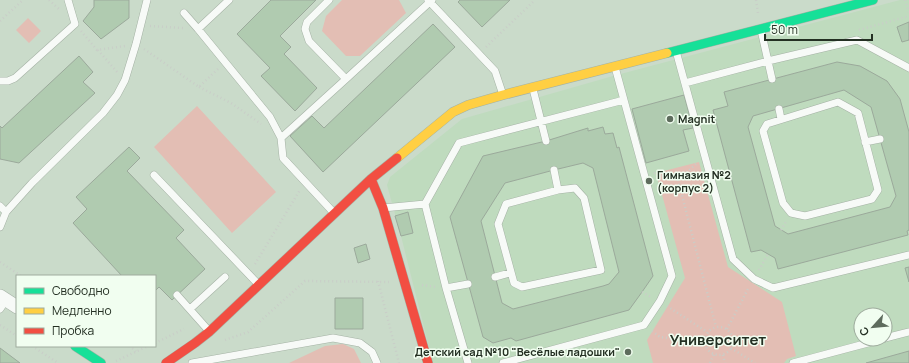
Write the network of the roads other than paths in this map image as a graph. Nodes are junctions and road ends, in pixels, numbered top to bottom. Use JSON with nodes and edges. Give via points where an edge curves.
{"nodes":[{"id":1,"x":68,"y":0,"type":"edge"},
{"id":2,"x":147,"y":0,"type":"edge"},
{"id":3,"x":229,"y":0,"type":"edge"},
{"id":4,"x":329,"y":0,"type":"edge"},
{"id":5,"x":873,"y":0,"type":"edge"},
{"id":6,"x":430,"y":1,"type":"edge"},
{"id":7,"x":184,"y":13,"type":"dead end"},
{"id":8,"x":198,"y":29,"type":"junction"},
{"id":9,"x":761,"y":29,"type":"junction"},
{"id":10,"x":676,"y":51,"type":"junction"},
{"id":11,"x":768,"y":61,"type":"junction"},
{"id":12,"x":615,"y":66,"type":"junction"},
{"id":13,"x":909,"y":68,"type":"edge"},
{"id":14,"x":346,"y":79,"type":"junction"},
{"id":15,"x":772,"y":79,"type":"dead end"},
{"id":16,"x":0,"y":81,"type":"edge"},
{"id":17,"x":685,"y":83,"type":"junction"},
{"id":18,"x":533,"y":88,"type":"junction"},
{"id":19,"x":503,"y":95,"type":"junction"},
{"id":20,"x":624,"y":100,"type":"junction"},
{"id":21,"x":779,"y":109,"type":"dead end"},
{"id":22,"x":781,"y":119,"type":"junction"},
{"id":23,"x":541,"y":122,"type":"junction"},
{"id":24,"x":280,"y":138,"type":"junction"},
{"id":25,"x":880,"y":139,"type":"dead end"},
{"id":26,"x":546,"y":141,"type":"dead end"},
{"id":27,"x":866,"y":142,"type":"junction"},
{"id":28,"x":554,"y":170,"type":"dead end"},
{"id":29,"x":154,"y":175,"type":"dead end"},
{"id":30,"x":371,"y":179,"type":"junction"},
{"id":31,"x":558,"y":190,"type":"junction"},
{"id":32,"x":425,"y":204,"type":"junction"},
{"id":33,"x":0,"y":206,"type":"edge"},
{"id":34,"x":383,"y":208,"type":"junction"},
{"id":35,"x":6,"y":212,"type":"junction"},
{"id":36,"x":334,"y":213,"type":"junction"},
{"id":37,"x":0,"y":227,"type":"edge"},
{"id":38,"x":909,"y":255,"type":"edge"},
{"id":39,"x":510,"y":273,"type":"junction"},
{"id":40,"x":225,"y":277,"type":"dead end"},
{"id":41,"x":495,"y":277,"type":"dead end"},
{"id":42,"x":468,"y":284,"type":"dead end"},
{"id":43,"x":259,"y":285,"type":"junction"},
{"id":44,"x":446,"y":288,"type":"junction"},
{"id":45,"x":177,"y":295,"type":"dead end"},
{"id":46,"x":2,"y":302,"type":"edge"},
{"id":47,"x":16,"y":307,"type":"edge"},
{"id":48,"x":190,"y":309,"type":"junction"},
{"id":49,"x":209,"y":332,"type":"junction"},
{"id":50,"x":909,"y":332,"type":"edge"},
{"id":51,"x":893,"y":336,"type":"edge"},
{"id":52,"x":77,"y":347,"type":"edge"},
{"id":53,"x":854,"y":347,"type":"edge"},
{"id":54,"x":101,"y":363,"type":"edge"},
{"id":55,"x":166,"y":363,"type":"edge"},
{"id":56,"x":192,"y":363,"type":"edge"},
{"id":57,"x":377,"y":363,"type":"edge"},
{"id":58,"x":428,"y":363,"type":"edge"},
{"id":59,"x":468,"y":363,"type":"edge"},
{"id":60,"x":503,"y":363,"type":"edge"},
{"id":61,"x":793,"y":363,"type":"edge"}],
"edges":[{"from":1,"to":16,"type":"lane","via":[[75,24],[15,78]]},
{"from":2,"to":35,"type":"lane","via":[[125,80],[117,95],[104,113]]},
{"from":3,"to":8,"type":"lane"},
{"from":4,"to":14,"type":"lane","via":[[307,22],[305,29],[309,41]]},
{"from":5,"to":9,"type":"street"},
{"from":6,"to":14,"type":"lane"},
{"from":6,"to":19,"type":"lane","via":[[495,71]]},
{"from":7,"to":8,"type":"lane"},
{"from":8,"to":24,"type":"lane","via":[[270,117]]},
{"from":9,"to":10,"type":"street"},
{"from":9,"to":11,"type":"lane"},
{"from":10,"to":12,"type":"street"},
{"from":10,"to":17,"type":"lane"},
{"from":11,"to":13,"type":"lane","via":[[857,40]]},
{"from":11,"to":15,"type":"lane"},
{"from":11,"to":17,"type":"lane"},
{"from":12,"to":18,"type":"street"},
{"from":12,"to":20,"type":"lane"},
{"from":14,"to":24,"type":"lane"},
{"from":17,"to":38,"type":"lane","via":[[733,259],[754,279],[773,288]]},
{"from":18,"to":19,"type":"street"},
{"from":18,"to":23,"type":"lane"},
{"from":19,"to":30,"type":"street","via":[[453,112]]},
{"from":20,"to":23,"type":"lane"},
{"from":20,"to":60,"type":"lane","via":[[672,276],[644,325]]},
{"from":21,"to":22,"type":"lane"},
{"from":22,"to":27,"type":"lane","via":[[838,102],[858,113]]},
{"from":22,"to":27,"type":"lane","via":[[767,124],[763,131],[783,203],[791,213],[805,216],[872,199],[878,190]]},
{"from":23,"to":26,"type":"lane"},
{"from":23,"to":32,"type":"lane","via":[[459,143]]},
{"from":24,"to":36,"type":"lane","via":[[283,158]]},
{"from":25,"to":27,"type":"lane"},
{"from":28,"to":31,"type":"lane"},
{"from":29,"to":43,"type":"lane"},
{"from":30,"to":34,"type":"street"},
{"from":30,"to":36,"type":"street"},
{"from":31,"to":39,"type":"lane","via":[[506,204],[498,224]]},
{"from":31,"to":39,"type":"lane","via":[[575,188],[584,198],[601,270],[522,287],[514,283]]},
{"from":32,"to":34,"type":"lane"},
{"from":32,"to":44,"type":"lane"},
{"from":33,"to":35,"type":"lane"},
{"from":34,"to":58,"type":"street"},
{"from":35,"to":37,"type":"lane"},
{"from":36,"to":43,"type":"street"},
{"from":39,"to":41,"type":"lane"},
{"from":40,"to":48,"type":"lane"},
{"from":42,"to":44,"type":"lane"},
{"from":43,"to":49,"type":"street"},
{"from":44,"to":59,"type":"lane"},
{"from":45,"to":48,"type":"lane"},
{"from":46,"to":47,"type":"street"},
{"from":48,"to":49,"type":"lane"},
{"from":49,"to":55,"type":"street"},
{"from":50,"to":51,"type":"lane"},
{"from":52,"to":54,"type":"street"},
{"from":53,"to":61,"type":"lane"},
{"from":56,"to":57,"type":"lane","via":[[332,338],[360,343],[372,352]]}]}
